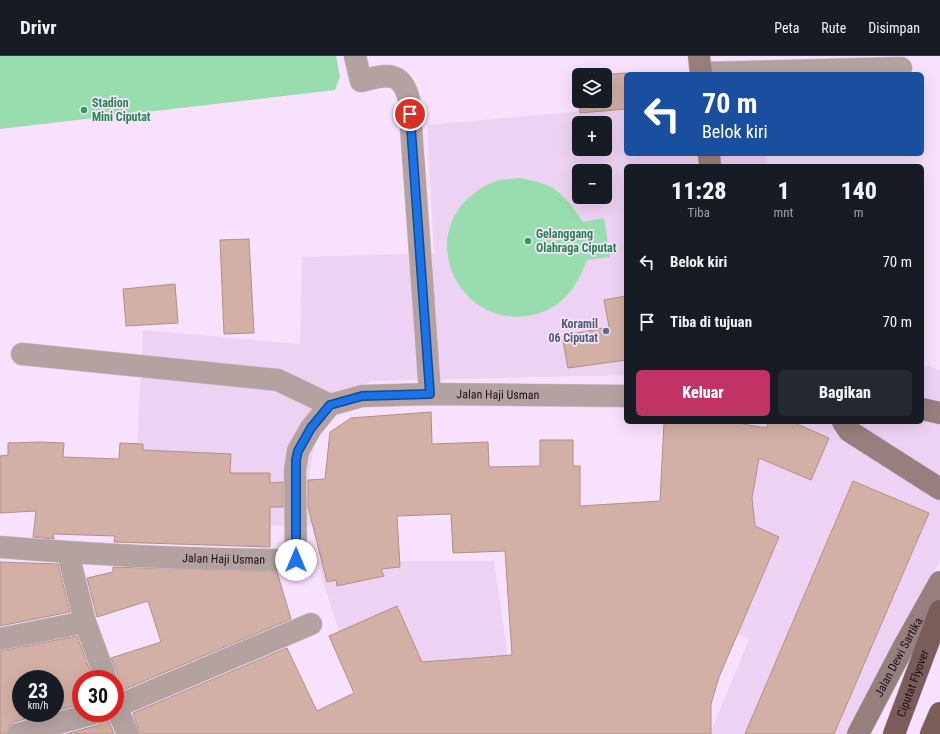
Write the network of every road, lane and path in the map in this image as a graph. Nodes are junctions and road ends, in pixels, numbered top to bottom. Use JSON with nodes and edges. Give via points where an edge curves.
{"nodes":[{"id":1,"x":356,"y":56,"type":"edge"},
{"id":2,"x":701,"y":68,"type":"edge"},
{"id":3,"x":901,"y":68,"type":"dead end"},
{"id":4,"x":22,"y":354,"type":"dead end"},
{"id":5,"x":430,"y":394,"type":"junction"},
{"id":6,"x":624,"y":396,"type":"edge"},
{"id":7,"x":330,"y":405,"type":"junction"},
{"id":8,"x":924,"y":410,"type":"edge"},
{"id":9,"x":940,"y":414,"type":"edge"},
{"id":10,"x":844,"y":424,"type":"edge"},
{"id":11,"x":940,"y":489,"type":"edge"},
{"id":12,"x":0,"y":547,"type":"edge"},
{"id":13,"x":68,"y":553,"type":"junction"},
{"id":14,"x":940,"y":582,"type":"edge"},
{"id":15,"x":940,"y":611,"type":"edge"},
{"id":16,"x":85,"y":622,"type":"junction"},
{"id":17,"x":311,"y":624,"type":"dead end"},
{"id":18,"x":0,"y":639,"type":"edge"},
{"id":19,"x":103,"y":670,"type":"edge"},
{"id":20,"x":124,"y":702,"type":"edge"},
{"id":21,"x":940,"y":713,"type":"edge"},
{"id":22,"x":72,"y":719,"type":"edge"},
{"id":23,"x":122,"y":722,"type":"edge"},
{"id":24,"x":18,"y":734,"type":"edge"},
{"id":25,"x":128,"y":734,"type":"edge"},
{"id":26,"x":858,"y":734,"type":"edge"},
{"id":27,"x":894,"y":734,"type":"edge"},
{"id":28,"x":932,"y":734,"type":"edge"}],
"edges":[{"from":1,"to":5,"type":"street","via":[[361,81],[387,74],[403,85],[409,99]]},
{"from":2,"to":3,"type":"street"},
{"from":4,"to":7,"type":"street","via":[[278,380]]},
{"from":5,"to":6,"type":"street","name":"Jalan Haji Usman"},
{"from":5,"to":7,"type":"street","name":"Jalan Haji Usman","via":[[362,396]]},
{"from":7,"to":13,"type":"street","name":"Jalan Haji Usman","via":[[311,428],[298,451],[296,560],[225,560]]},
{"from":8,"to":9,"type":"main road"},
{"from":10,"to":11,"type":"main road","via":[[849,431]]},
{"from":12,"to":13,"type":"street","name":"Jalan Haji Usman"},
{"from":13,"to":16,"type":"street"},
{"from":14,"to":26,"type":"main road","name":"Jalan Dewi Sartika"},
{"from":15,"to":27,"type":"highway","name":"Ciputat Flyover"},
{"from":16,"to":18,"type":"street"},
{"from":16,"to":19,"type":"street"},
{"from":17,"to":20,"type":"street"},
{"from":21,"to":28,"type":"highway"},
{"from":22,"to":24,"type":"street"},
{"from":23,"to":25,"type":"street"}]}
